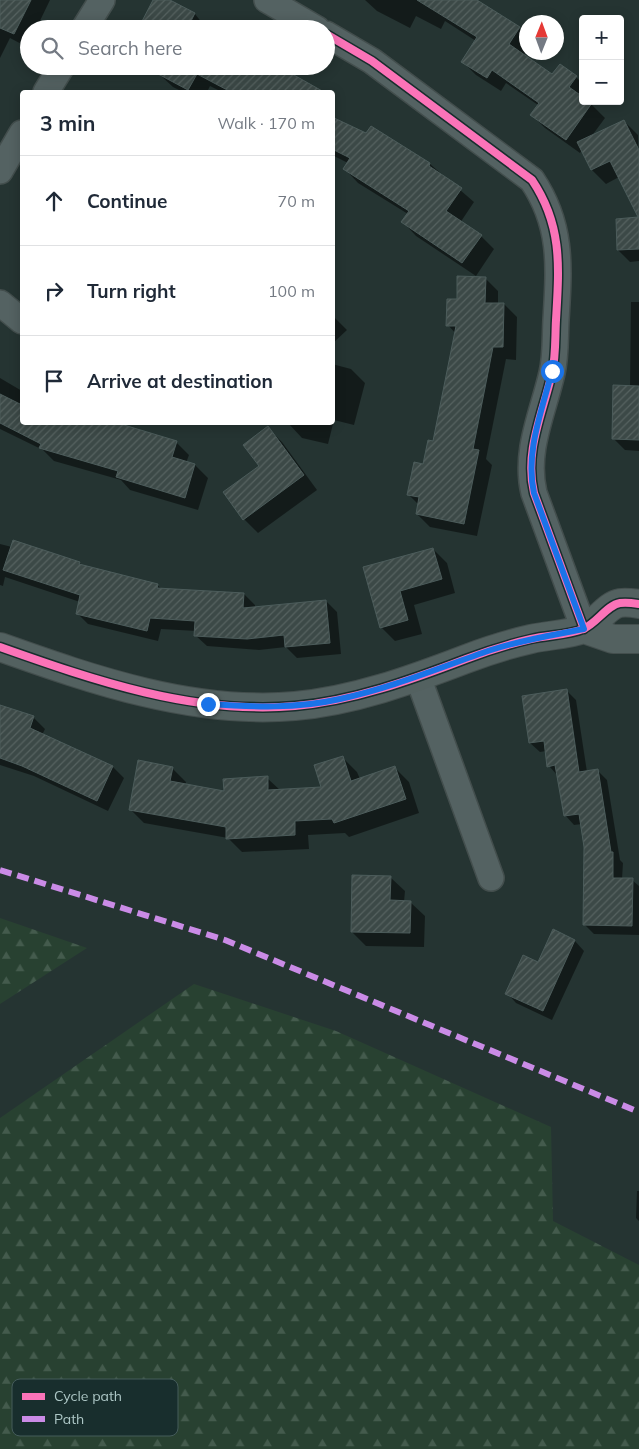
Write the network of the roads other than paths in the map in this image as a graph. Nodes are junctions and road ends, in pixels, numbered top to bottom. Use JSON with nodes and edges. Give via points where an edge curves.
{"nodes":[{"id":1,"x":102,"y":0,"type":"edge"},
{"id":2,"x":267,"y":0,"type":"edge"},
{"id":3,"x":90,"y":20,"type":"edge"},
{"id":4,"x":301,"y":20,"type":"edge"},
{"id":5,"x":335,"y":39,"type":"edge"},
{"id":6,"x":56,"y":75,"type":"edge"},
{"id":7,"x":47,"y":90,"type":"edge"},
{"id":8,"x":20,"y":136,"type":"edge"},
{"id":9,"x":0,"y":171,"type":"edge"},
{"id":10,"x":0,"y":303,"type":"edge"},
{"id":11,"x":20,"y":320,"type":"edge"},
{"id":12,"x":639,"y":604,"type":"edge"},
{"id":13,"x":584,"y":629,"type":"junction"},
{"id":14,"x":639,"y":639,"type":"edge"},
{"id":15,"x":0,"y":647,"type":"edge"},
{"id":16,"x":418,"y":677,"type":"junction"},
{"id":17,"x":491,"y":878,"type":"dead end"}],
"edges":[{"from":1,"to":3,"type":"street"},
{"from":2,"to":4,"type":"street"},
{"from":5,"to":13,"type":"street","via":[[372,61],[532,180],[543,197],[556,239],[559,262],[552,371],[534,438],[530,477]]},
{"from":6,"to":7,"type":"street"},
{"from":8,"to":9,"type":"street"},
{"from":10,"to":11,"type":"street"},
{"from":12,"to":13,"type":"street","via":[[618,603]]},
{"from":13,"to":14,"type":"street","via":[[613,639]]},
{"from":13,"to":16,"type":"street","via":[[493,649]]},
{"from":15,"to":16,"type":"street","via":[[79,675],[208,704],[295,706],[340,699]]},
{"from":16,"to":17,"type":"street"}]}
